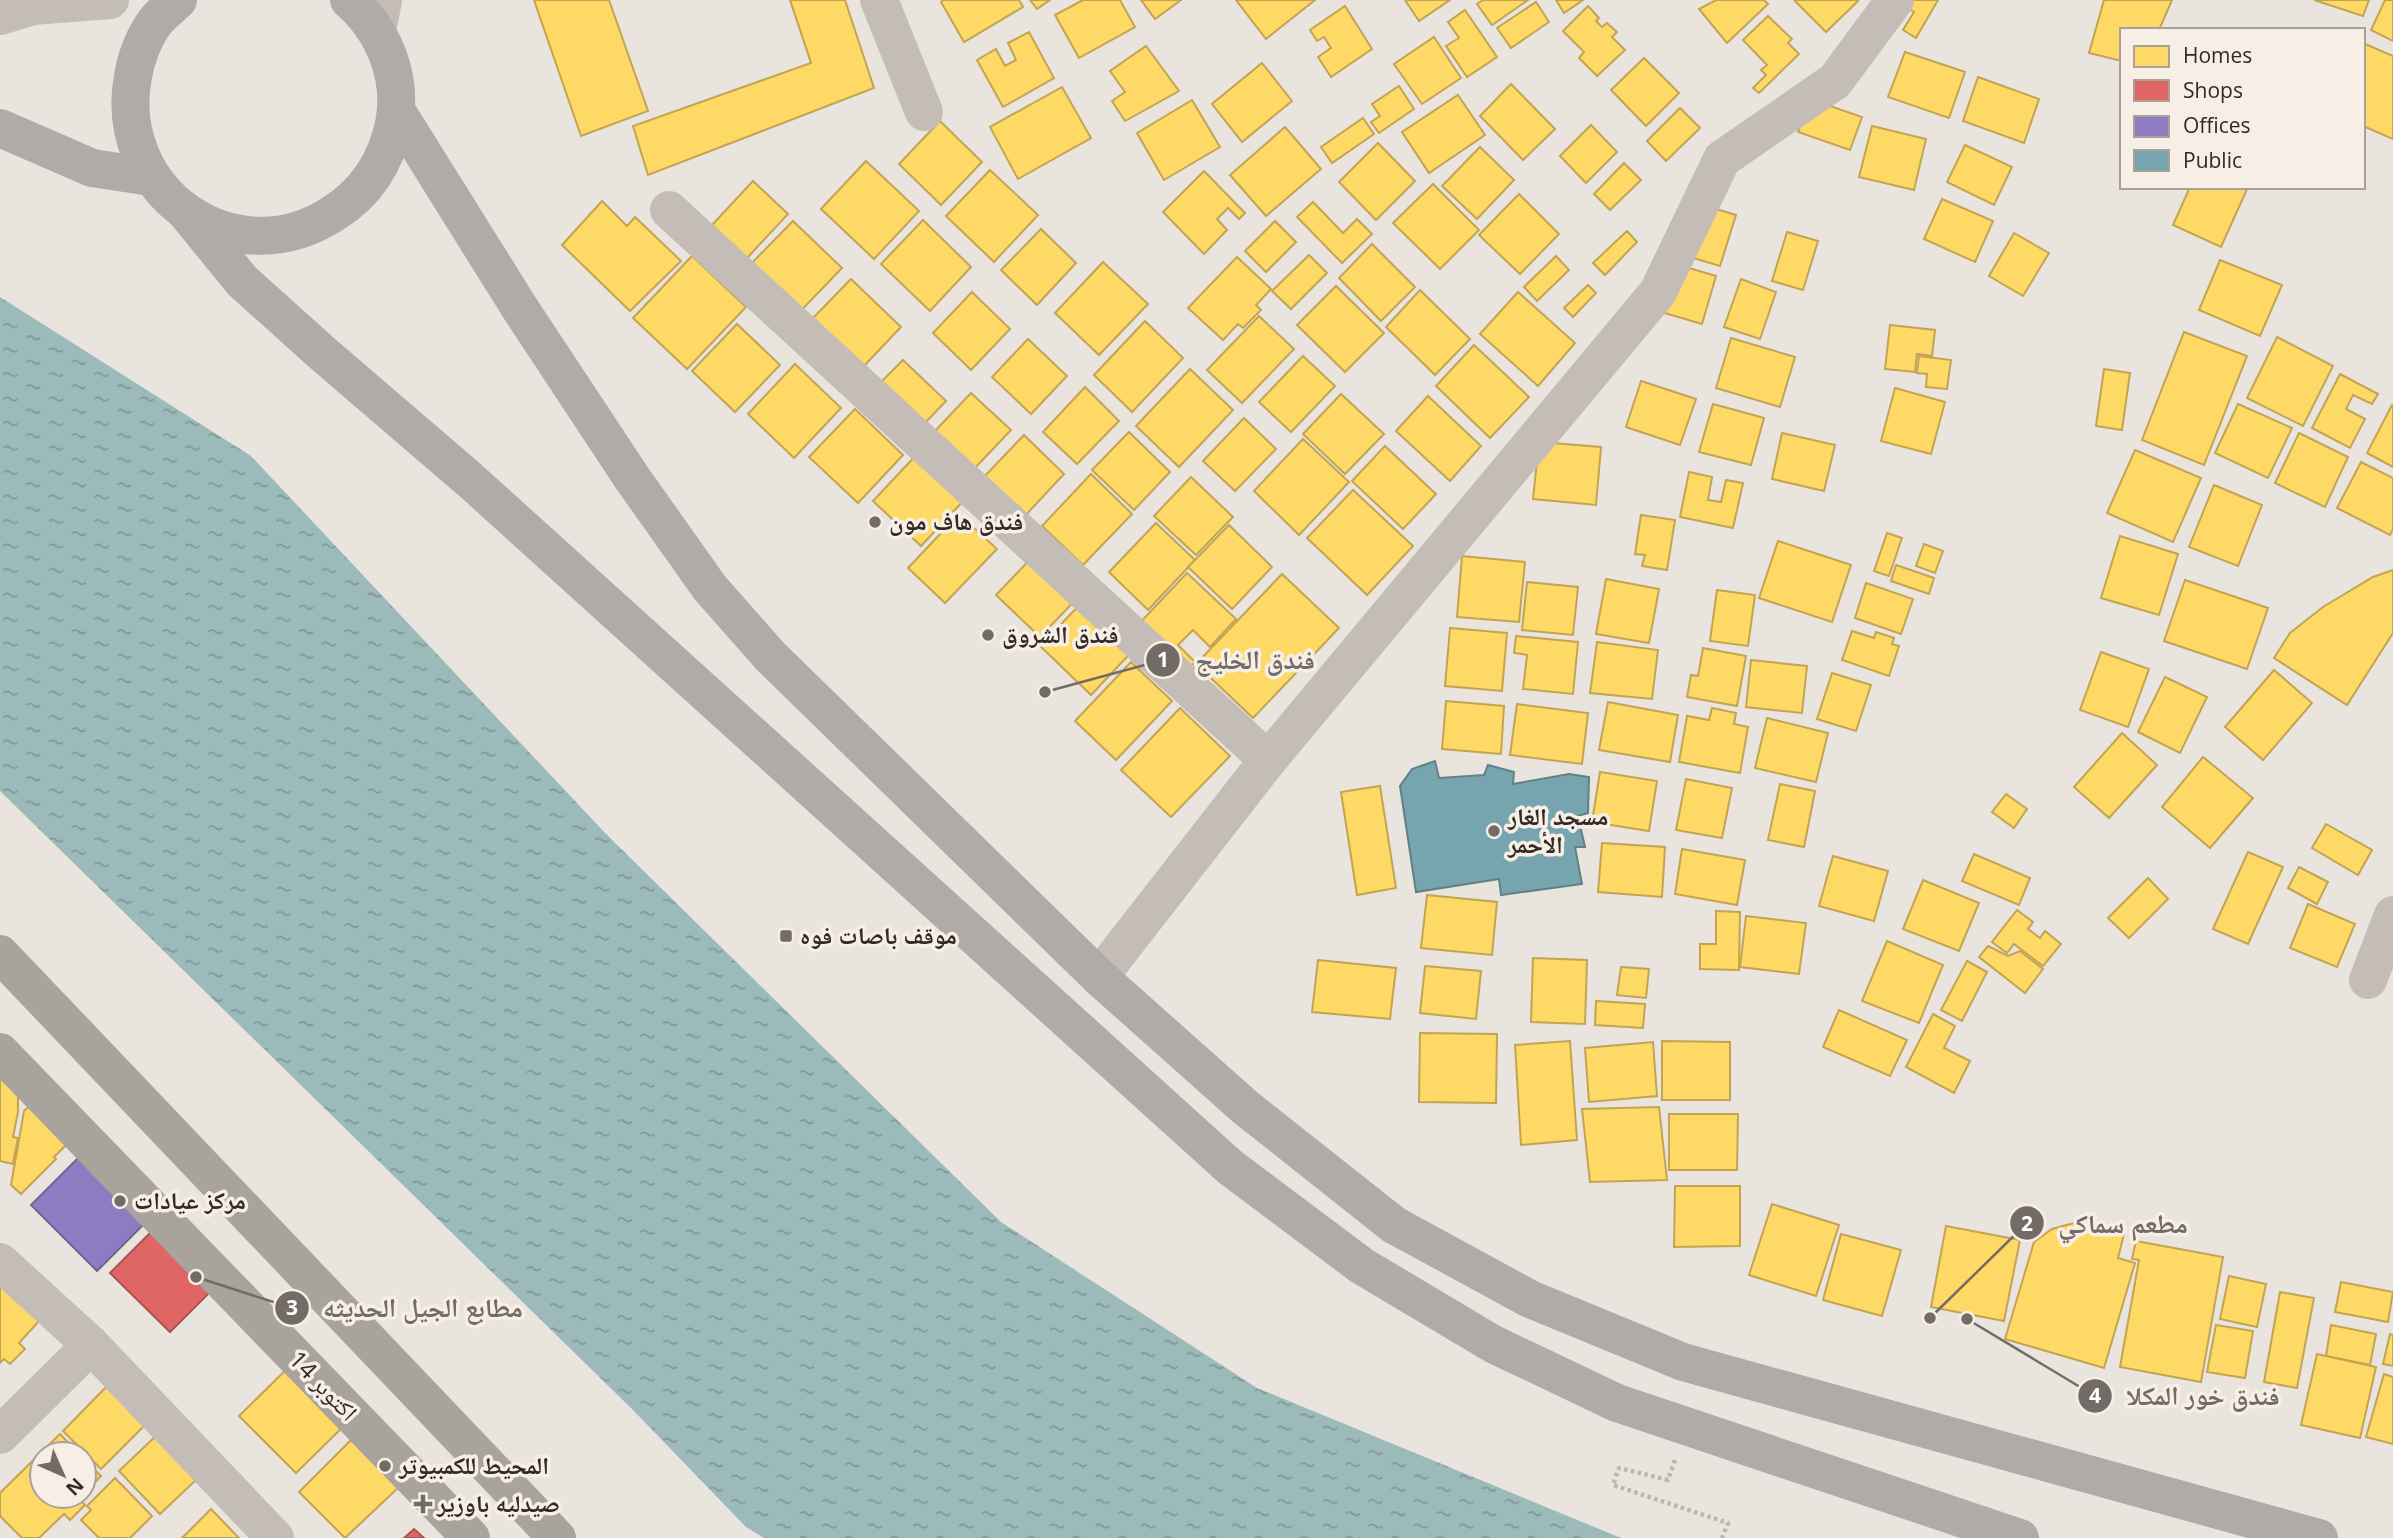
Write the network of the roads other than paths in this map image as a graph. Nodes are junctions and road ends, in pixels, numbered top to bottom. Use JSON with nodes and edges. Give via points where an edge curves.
{"nodes":[{"id":1,"x":110,"y":0,"type":"edge"},
{"id":2,"x":178,"y":0,"type":"edge"},
{"id":3,"x":349,"y":0,"type":"edge"},
{"id":4,"x":879,"y":0,"type":"edge"},
{"id":5,"x":1895,"y":0,"type":"edge"},
{"id":6,"x":0,"y":16,"type":"edge"},
{"id":7,"x":380,"y":16,"type":"edge"},
{"id":8,"x":397,"y":110,"type":"junction"},
{"id":9,"x":924,"y":112,"type":"dead end"},
{"id":10,"x":0,"y":128,"type":"edge"},
{"id":11,"x":151,"y":177,"type":"junction"},
{"id":12,"x":669,"y":210,"type":"dead end"},
{"id":13,"x":185,"y":211,"type":"junction"},
{"id":14,"x":1268,"y":760,"type":"junction"},
{"id":15,"x":2393,"y":915,"type":"edge"},
{"id":16,"x":0,"y":954,"type":"edge"},
{"id":17,"x":1099,"y":977,"type":"junction"},
{"id":18,"x":2368,"y":980,"type":"dead end"},
{"id":19,"x":0,"y":1052,"type":"edge"},
{"id":20,"x":0,"y":1262,"type":"edge"},
{"id":21,"x":91,"y":1345,"type":"junction"},
{"id":22,"x":0,"y":1434,"type":"edge"},
{"id":23,"x":275,"y":1538,"type":"edge"},
{"id":24,"x":471,"y":1538,"type":"edge"},
{"id":25,"x":557,"y":1538,"type":"edge"},
{"id":26,"x":2020,"y":1538,"type":"edge"},
{"id":27,"x":2319,"y":1538,"type":"edge"}],
"edges":[{"from":1,"to":6,"type":"street","via":[[33,6]]},
{"from":2,"to":11,"type":"main road","via":[[155,23],[136,59],[128,99],[134,140]]},
{"from":3,"to":7,"type":"main road"},
{"from":4,"to":9,"type":"street"},
{"from":5,"to":14,"type":"street","via":[[1835,81],[1722,159],[1658,292]]},
{"from":7,"to":8,"type":"main road"},
{"from":8,"to":13,"type":"main road","via":[[390,145],[373,177],[350,203],[320,223],[286,234],[250,236],[216,228]]},
{"from":8,"to":17,"type":"main road","via":[[521,310],[710,589],[770,656]]},
{"from":10,"to":11,"type":"main road","via":[[92,168]]},
{"from":11,"to":13,"type":"main road"},
{"from":12,"to":14,"type":"street"},
{"from":13,"to":26,"type":"main road","via":[[242,281],[470,480],[1230,1167],[1362,1266],[1493,1344],[1617,1403]]},
{"from":14,"to":17,"type":"street"},
{"from":15,"to":18,"type":"street"},
{"from":16,"to":25,"type":"highway"},
{"from":17,"to":27,"type":"main road","via":[[1245,1107],[1394,1225],[1530,1299],[1683,1362]]},
{"from":19,"to":24,"type":"highway","name":"14 اكتوبر"},
{"from":20,"to":21,"type":"street"},
{"from":21,"to":22,"type":"street"},
{"from":21,"to":23,"type":"street"}]}
